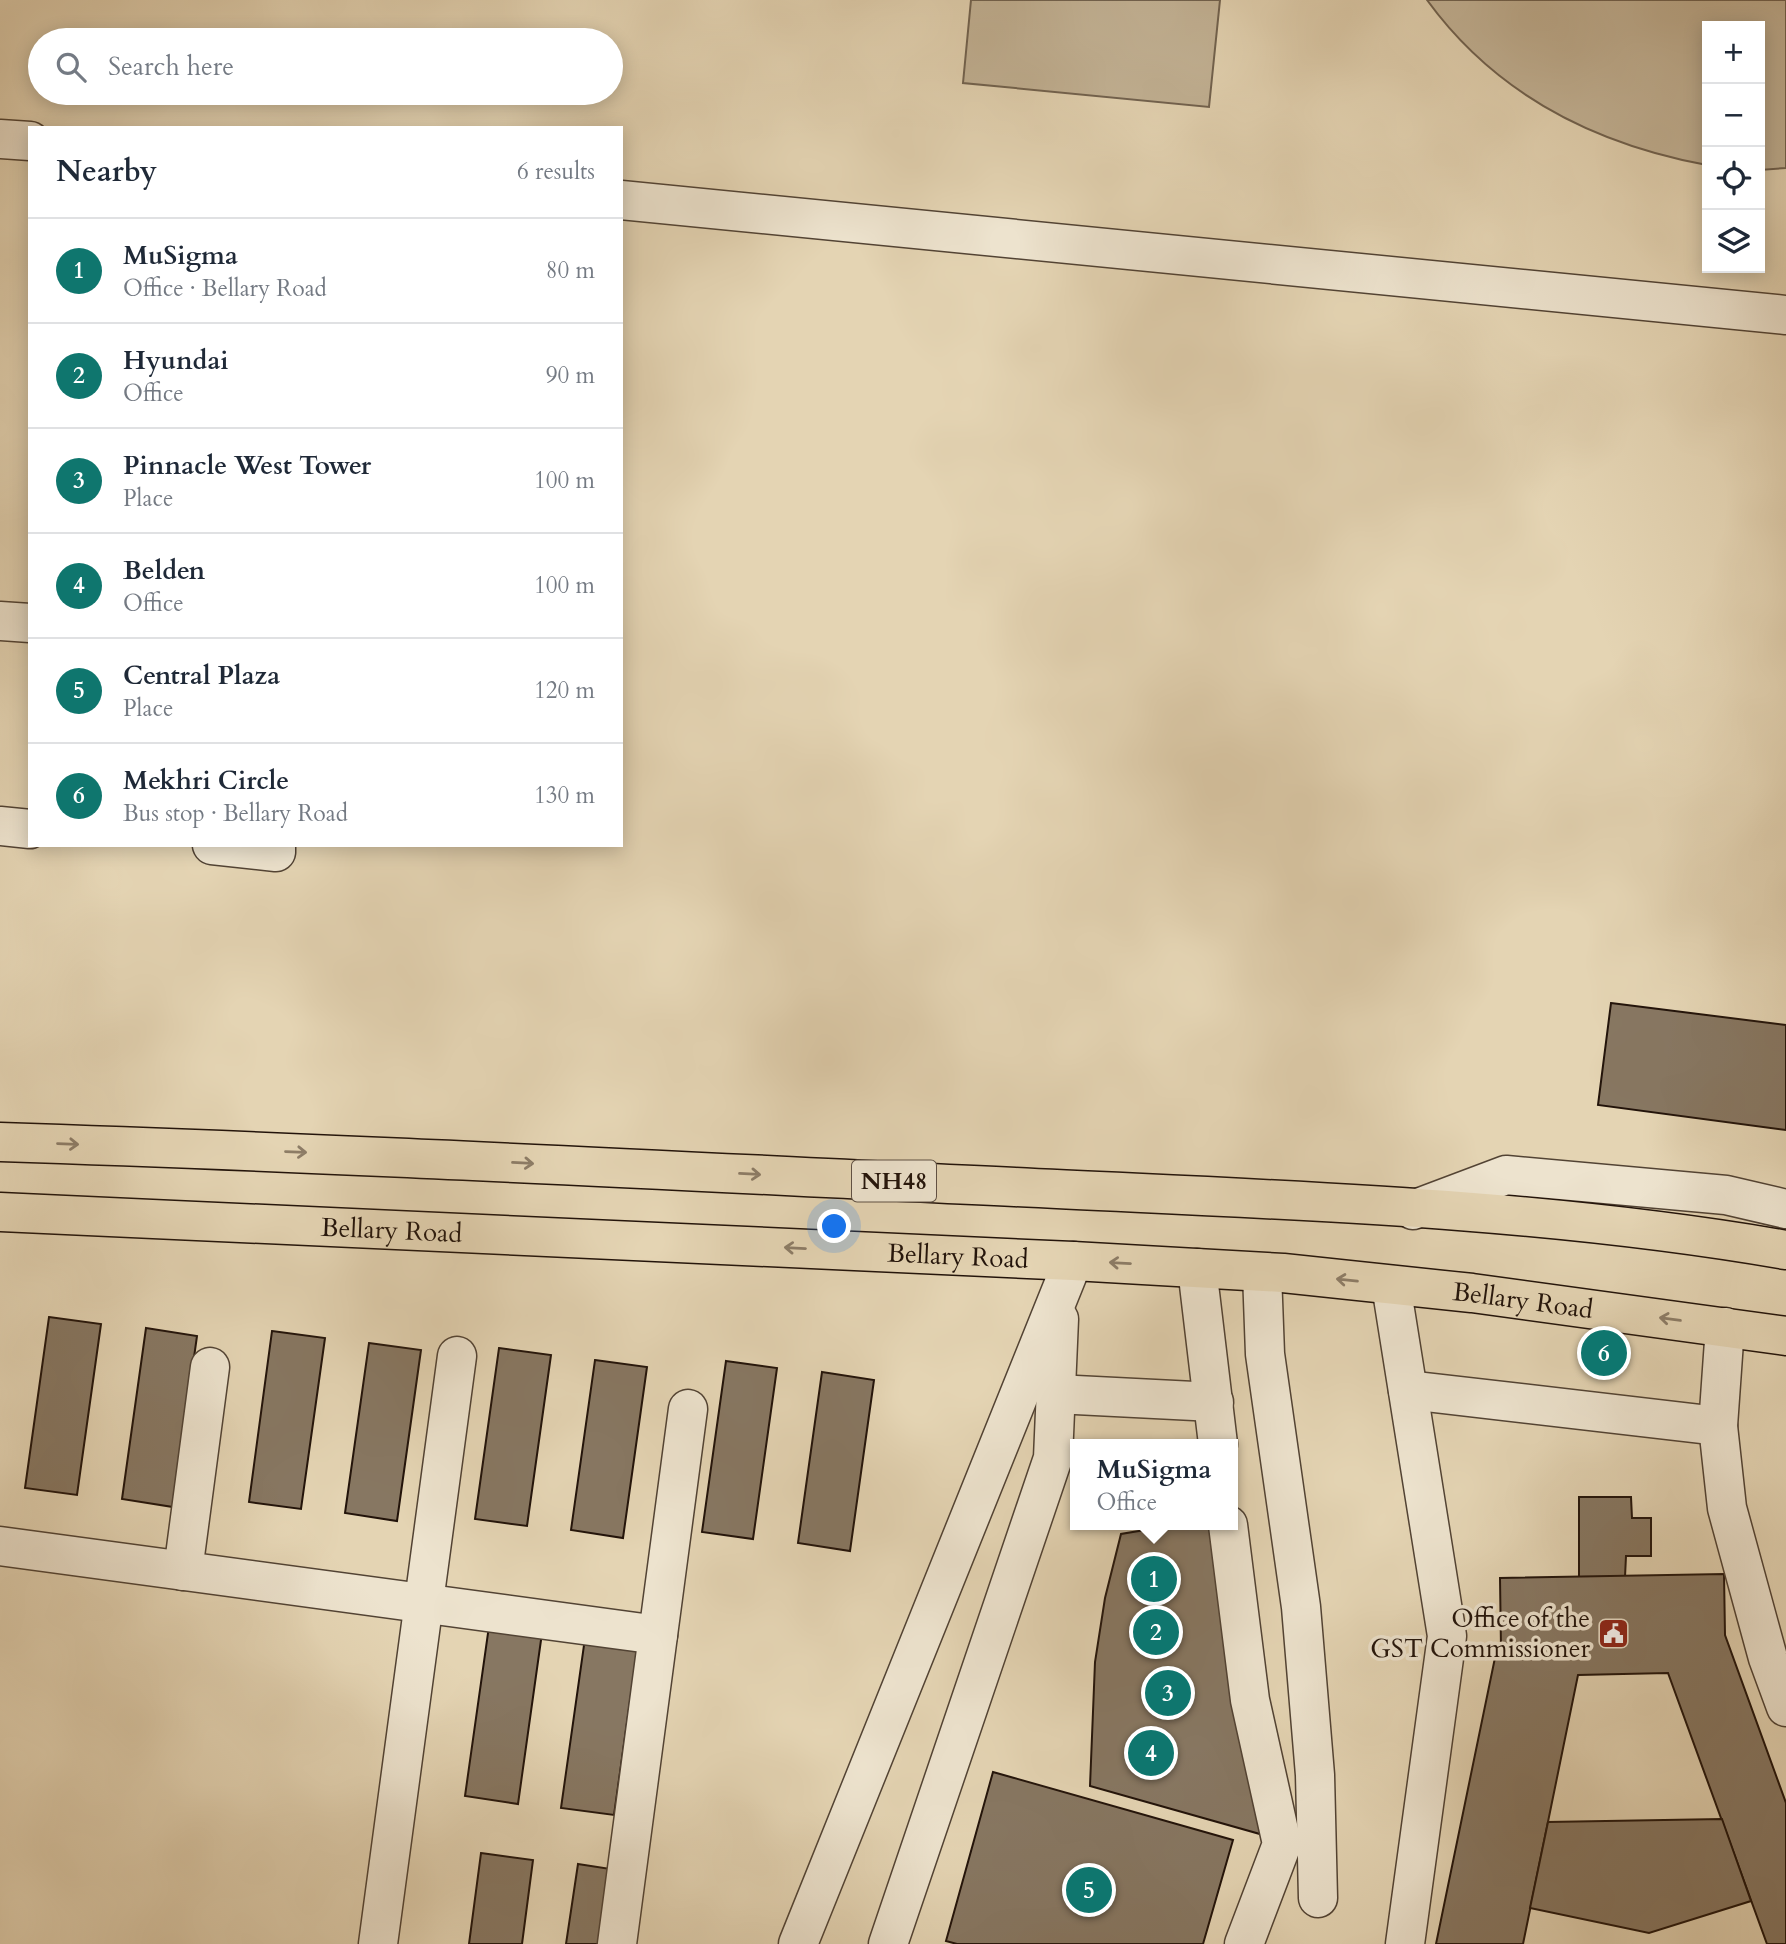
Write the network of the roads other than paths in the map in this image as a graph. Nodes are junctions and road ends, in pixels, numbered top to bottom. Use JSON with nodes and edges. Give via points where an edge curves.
{"nodes":[{"id":1,"x":0,"y":139,"type":"edge"},
{"id":2,"x":28,"y":141,"type":"edge"},
{"id":3,"x":623,"y":200,"type":"edge"},
{"id":4,"x":1786,"y":315,"type":"edge"},
{"id":5,"x":0,"y":621,"type":"edge"},
{"id":6,"x":28,"y":623,"type":"edge"},
{"id":7,"x":0,"y":826,"type":"edge"},
{"id":8,"x":28,"y":829,"type":"edge"},
{"id":9,"x":230,"y":847,"type":"edge"},
{"id":10,"x":276,"y":847,"type":"edge"},
{"id":11,"x":0,"y":1142,"type":"edge"},
{"id":12,"x":1786,"y":1209,"type":"edge"},
{"id":13,"x":1413,"y":1210,"type":"junction"},
{"id":14,"x":0,"y":1212,"type":"edge"},
{"id":15,"x":1786,"y":1250,"type":"edge"},
{"id":16,"x":1197,"y":1268,"type":"junction"},
{"id":17,"x":1262,"y":1273,"type":"junction"},
{"id":18,"x":1067,"y":1277,"type":"junction"},
{"id":19,"x":1391,"y":1285,"type":"junction"},
{"id":20,"x":1725,"y":1326,"type":"junction"},
{"id":21,"x":1786,"y":1335,"type":"edge"},
{"id":22,"x":457,"y":1356,"type":"dead end"},
{"id":23,"x":210,"y":1367,"type":"dead end"},
{"id":24,"x":1408,"y":1390,"type":"junction"},
{"id":25,"x":1056,"y":1394,"type":"junction"},
{"id":26,"x":1214,"y":1402,"type":"junction"},
{"id":27,"x":688,"y":1409,"type":"dead end"},
{"id":28,"x":1718,"y":1426,"type":"junction"},
{"id":29,"x":1218,"y":1439,"type":"edge"},
{"id":30,"x":1064,"y":1458,"type":"edge"},
{"id":31,"x":1229,"y":1530,"type":"edge"},
{"id":32,"x":0,"y":1546,"type":"edge"},
{"id":33,"x":183,"y":1571,"type":"junction"},
{"id":34,"x":424,"y":1603,"type":"junction"},
{"id":35,"x":658,"y":1635,"type":"junction"},
{"id":36,"x":1786,"y":1707,"type":"edge"},
{"id":37,"x":1318,"y":1898,"type":"dead end"},
{"id":38,"x":378,"y":1944,"type":"edge"},
{"id":39,"x":617,"y":1944,"type":"edge"},
{"id":40,"x":798,"y":1944,"type":"edge"},
{"id":41,"x":888,"y":1944,"type":"edge"},
{"id":42,"x":1244,"y":1944,"type":"edge"},
{"id":43,"x":1405,"y":1944,"type":"edge"}],
"edges":[{"from":1,"to":2,"type":"street"},
{"from":3,"to":4,"type":"street"},
{"from":5,"to":6,"type":"street"},
{"from":7,"to":8,"type":"street"},
{"from":9,"to":10,"type":"street","via":[[276,852]]},
{"from":11,"to":13,"type":"highway","number":"NH48","one_way":true,"via":[[345,1154]]},
{"from":12,"to":13,"type":"street","via":[[1726,1195],[1506,1175]]},
{"from":13,"to":15,"type":"highway","number":"NH48","via":[[1569,1220]]},
{"from":18,"to":14,"type":"highway","name":"Bellary Road","one_way":true},
{"from":16,"to":17,"type":"highway","name":"Bellary Road"},
{"from":16,"to":18,"type":"highway","name":"Bellary Road","one_way":true},
{"from":16,"to":26,"type":"street"},
{"from":19,"to":17,"type":"highway","name":"Bellary Road","one_way":true},
{"from":17,"to":37,"type":"street","via":[[1265,1354],[1302,1620],[1315,1774]]},
{"from":18,"to":25,"type":"street"},
{"from":18,"to":40,"type":"street"},
{"from":20,"to":19,"type":"highway","name":"Bellary Road","one_way":true},
{"from":19,"to":24,"type":"street"},
{"from":20,"to":21,"type":"highway","name":"Bellary Road"},
{"from":20,"to":28,"type":"street"},
{"from":22,"to":34,"type":"street"},
{"from":23,"to":33,"type":"street"},
{"from":24,"to":28,"type":"street"},
{"from":24,"to":43,"type":"street","via":[[1447,1636]]},
{"from":25,"to":26,"type":"street"},
{"from":25,"to":30,"type":"street"},
{"from":26,"to":29,"type":"street"},
{"from":27,"to":35,"type":"street"},
{"from":28,"to":36,"type":"street","via":[[1727,1508]]},
{"from":30,"to":41,"type":"street"},
{"from":31,"to":42,"type":"street","via":[[1250,1700],[1282,1844]]},
{"from":32,"to":33,"type":"street"},
{"from":33,"to":34,"type":"street"},
{"from":34,"to":35,"type":"street"},
{"from":34,"to":38,"type":"street"},
{"from":35,"to":39,"type":"street"}]}
